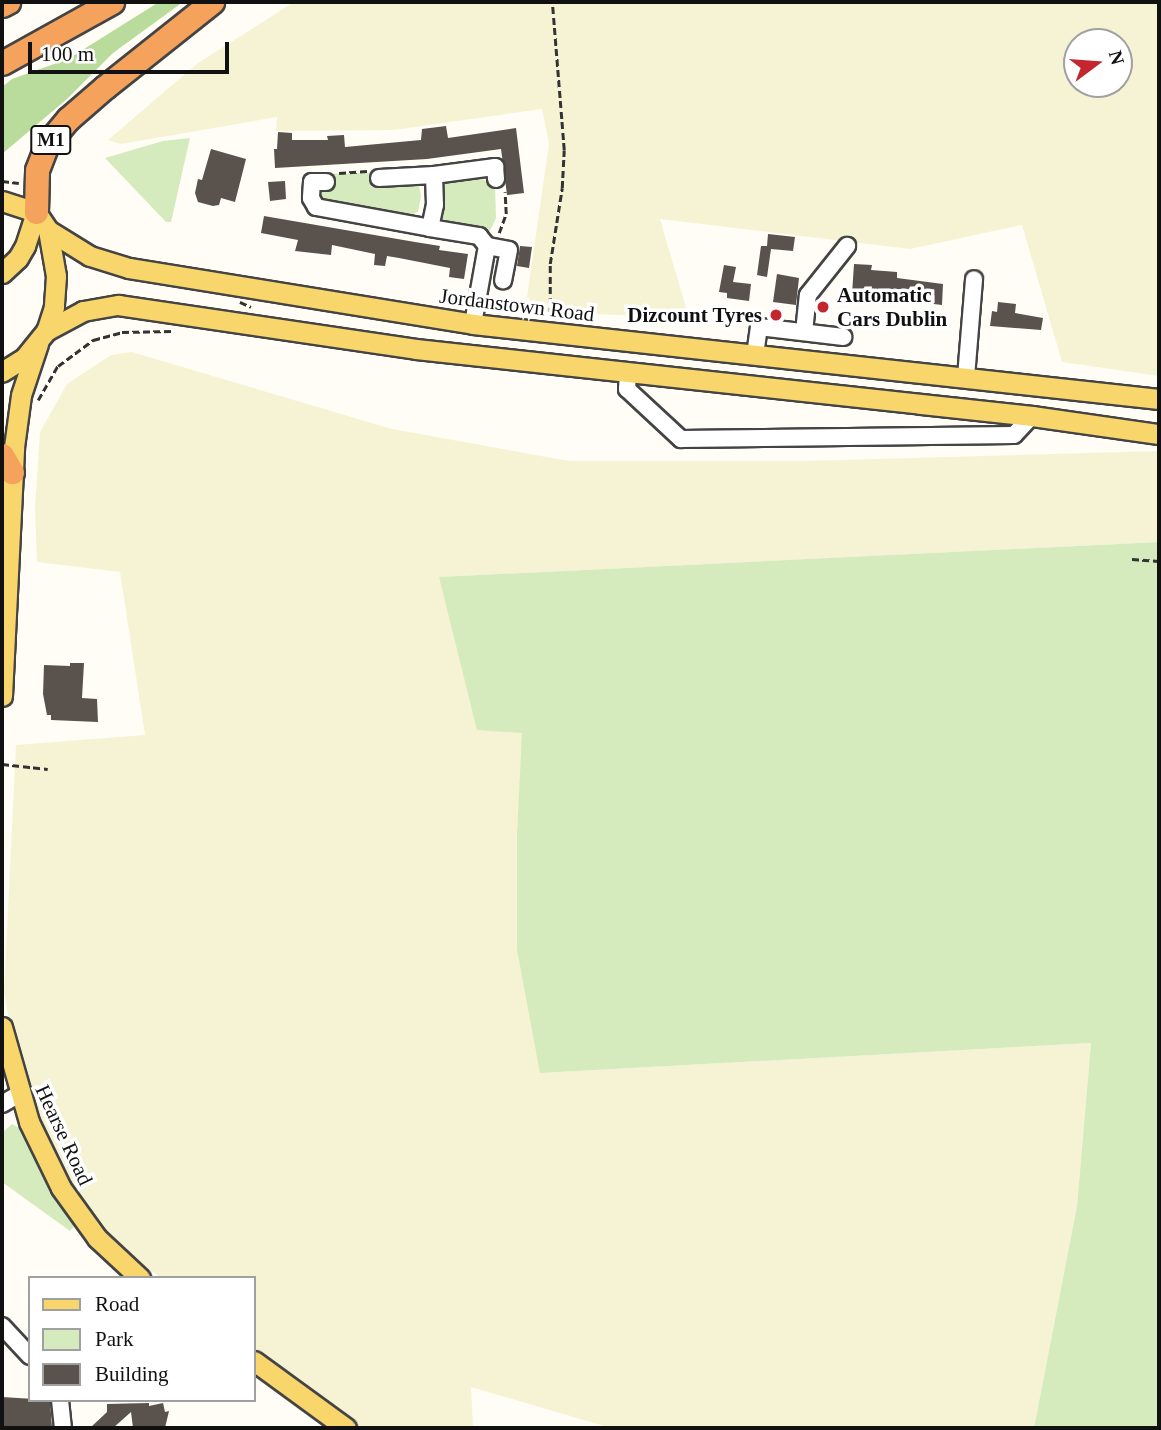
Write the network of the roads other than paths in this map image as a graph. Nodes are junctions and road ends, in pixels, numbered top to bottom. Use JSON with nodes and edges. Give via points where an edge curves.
{"nodes":[{"id":1,"x":8,"y":2,"type":"edge"},
{"id":2,"x":112,"y":2,"type":"edge"},
{"id":3,"x":212,"y":2,"type":"edge"},
{"id":4,"x":2,"y":5,"type":"edge"},
{"id":5,"x":2,"y":63,"type":"edge"},
{"id":6,"x":434,"y":175,"type":"junction"},
{"id":7,"x":379,"y":178,"type":"road end"},
{"id":8,"x":496,"y":179,"type":"road end"},
{"id":9,"x":326,"y":182,"type":"road end"},
{"id":10,"x":2,"y":201,"type":"edge"},
{"id":11,"x":42,"y":221,"type":"junction"},
{"id":12,"x":430,"y":228,"type":"junction"},
{"id":13,"x":487,"y":246,"type":"junction"},
{"id":14,"x":847,"y":246,"type":"dead end"},
{"id":15,"x":2,"y":272,"type":"edge"},
{"id":16,"x":974,"y":279,"type":"dead end"},
{"id":17,"x":503,"y":280,"type":"dead end"},
{"id":18,"x":473,"y":324,"type":"junction"},
{"id":19,"x":804,"y":332,"type":"junction"},
{"id":20,"x":842,"y":337,"type":"dead end"},
{"id":21,"x":42,"y":338,"type":"junction"},
{"id":22,"x":755,"y":355,"type":"junction"},
{"id":23,"x":2,"y":372,"type":"edge"},
{"id":24,"x":628,"y":374,"type":"junction"},
{"id":25,"x":966,"y":377,"type":"junction"},
{"id":26,"x":1159,"y":399,"type":"edge"},
{"id":27,"x":2,"y":410,"type":"edge"},
{"id":28,"x":1032,"y":416,"type":"junction"},
{"id":29,"x":1159,"y":434,"type":"edge"},
{"id":30,"x":9,"y":458,"type":"edge"},
{"id":31,"x":6,"y":510,"type":"edge"},
{"id":32,"x":2,"y":696,"type":"edge"},
{"id":33,"x":2,"y":1027,"type":"edge"},
{"id":34,"x":5,"y":1054,"type":"edge"},
{"id":35,"x":6,"y":1099,"type":"edge"},
{"id":36,"x":138,"y":1276,"type":"edge"},
{"id":37,"x":2,"y":1326,"type":"edge"},
{"id":38,"x":28,"y":1352,"type":"edge"},
{"id":39,"x":256,"y":1363,"type":"edge"},
{"id":40,"x":60,"y":1402,"type":"edge"},
{"id":41,"x":63,"y":1428,"type":"edge"},
{"id":42,"x":346,"y":1428,"type":"edge"}],
"edges":[{"from":1,"to":4,"type":"highway"},
{"from":2,"to":5,"type":"highway"},
{"from":3,"to":11,"type":"highway","number":"M1","via":[[68,119],[47,144],[37,170]]},
{"from":6,"to":7,"type":"street"},
{"from":6,"to":8,"type":"street","via":[[495,167]]},
{"from":6,"to":12,"type":"street"},
{"from":9,"to":12,"type":"street","via":[[312,183],[316,208]]},
{"from":10,"to":11,"type":"main road","name":"Jordanstown Road"},
{"from":11,"to":15,"type":"main road","number":"M1"},
{"from":11,"to":18,"type":"main road","name":"Jordanstown Road","via":[[90,257],[129,268]]},
{"from":11,"to":21,"type":"main road","via":[[56,276],[54,307]]},
{"from":12,"to":13,"type":"street","via":[[479,236]]},
{"from":13,"to":17,"type":"street","via":[[509,250]]},
{"from":13,"to":18,"type":"street"},
{"from":14,"to":19,"type":"street","via":[[808,295]]},
{"from":16,"to":25,"type":"street"},
{"from":18,"to":22,"type":"main road","name":"Jordanstown Road"},
{"from":19,"to":20,"type":"street"},
{"from":19,"to":22,"type":"street","via":[[759,327]]},
{"from":21,"to":23,"type":"main road"},
{"from":21,"to":24,"type":"main road","via":[[83,310],[118,305],[416,349]]},
{"from":21,"to":30,"type":"main road","via":[[21,395]]},
{"from":22,"to":25,"type":"main road","name":"Jordanstown Road"},
{"from":24,"to":28,"type":"main road"},
{"from":24,"to":28,"type":"street","via":[[627,389],[681,439],[1014,435]]},
{"from":25,"to":26,"type":"main road","name":"Jordanstown Road"},
{"from":27,"to":30,"type":"main road"},
{"from":28,"to":29,"type":"main road"},
{"from":30,"to":31,"type":"main road"},
{"from":31,"to":32,"type":"main road"},
{"from":33,"to":34,"type":"main road","name":"Hearse Road"},
{"from":34,"to":35,"type":"main road","name":"Hearse Road"},
{"from":35,"to":36,"type":"main road","name":"Hearse Road","via":[[72,1206],[97,1238]]},
{"from":37,"to":38,"type":"street"},
{"from":39,"to":42,"type":"main road"},
{"from":40,"to":41,"type":"street"}]}
